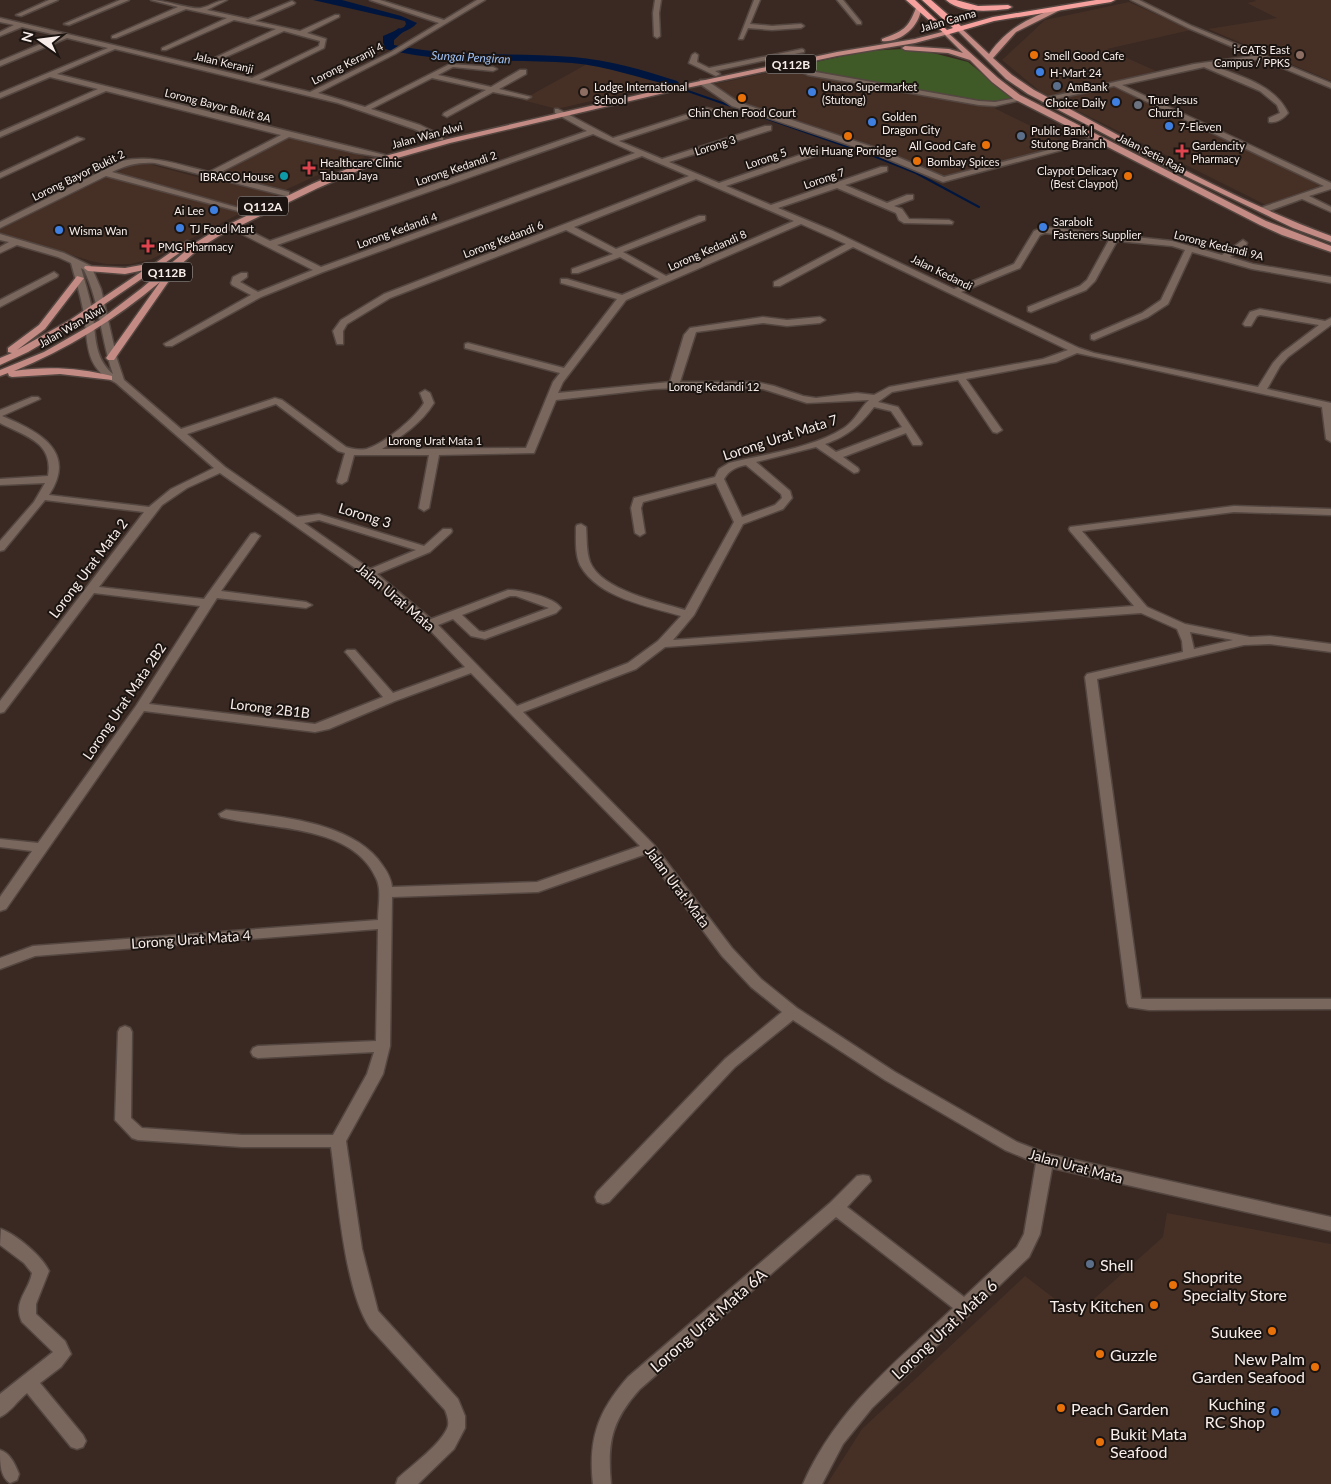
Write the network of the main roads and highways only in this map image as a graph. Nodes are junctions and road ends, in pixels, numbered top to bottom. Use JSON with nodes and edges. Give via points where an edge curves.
{"nodes":[{"id":1,"x":910,"y":0,"type":"edge"},
{"id":2,"x":926,"y":0,"type":"edge"},
{"id":3,"x":950,"y":0,"type":"edge"},
{"id":4,"x":1071,"y":0,"type":"edge"},
{"id":5,"x":1111,"y":0,"type":"edge"},
{"id":6,"x":1008,"y":7,"type":"junction"},
{"id":7,"x":1063,"y":7,"type":"junction"},
{"id":8,"x":918,"y":9,"type":"junction"},
{"id":9,"x":951,"y":22,"type":"junction"},
{"id":10,"x":939,"y":27,"type":"junction"},
{"id":11,"x":959,"y":29,"type":"junction"},
{"id":12,"x":946,"y":33,"type":"junction"},
{"id":13,"x":878,"y":45,"type":"junction"},
{"id":14,"x":990,"y":57,"type":"junction"},
{"id":15,"x":974,"y":59,"type":"junction"},
{"id":16,"x":679,"y":86,"type":"junction"},
{"id":17,"x":561,"y":113,"type":"junction"},
{"id":18,"x":1086,"y":121,"type":"junction"},
{"id":19,"x":1099,"y":139,"type":"junction"},
{"id":20,"x":1263,"y":210,"type":"junction"},
{"id":21,"x":1331,"y":244,"type":"edge"},
{"id":22,"x":175,"y":253,"type":"junction"},
{"id":23,"x":88,"y":268,"type":"road end"},
{"id":24,"x":172,"y":269,"type":"junction"},
{"id":25,"x":80,"y":278,"type":"road end"},
{"id":26,"x":0,"y":357,"type":"edge"},
{"id":27,"x":111,"y":358,"type":"road end"},
{"id":28,"x":0,"y":362,"type":"edge"},
{"id":29,"x":0,"y":375,"type":"edge"},
{"id":30,"x":114,"y":380,"type":"road end"}],
"edges":[{"from":1,"to":8,"type":"highway"},
{"from":2,"to":9,"type":"highway"},
{"from":3,"to":6,"type":"highway","via":[[971,8]]},
{"from":4,"to":6,"type":"highway","name":"Jalan Canna"},
{"from":5,"to":7,"type":"highway","name":"Jalan Canna"},
{"from":6,"to":9,"type":"highway","name":"Jalan Canna"},
{"from":7,"to":11,"type":"highway","name":"Jalan Canna","via":[[993,19]]},
{"from":7,"to":14,"type":"main road","via":[[1018,26],[1002,39]]},
{"from":8,"to":10,"type":"highway"},
{"from":8,"to":13,"type":"main road","via":[[916,22],[904,34]]},
{"from":9,"to":10,"type":"highway","name":"Jalan Canna"},
{"from":9,"to":11,"type":"highway"},
{"from":10,"to":12,"type":"highway"},
{"from":10,"to":13,"type":"main road"},
{"from":11,"to":12,"type":"highway","name":"Jalan Canna"},
{"from":11,"to":14,"type":"main road","name":"Jalan Setia Raja"},
{"from":12,"to":13,"type":"main road","name":"Jalan Canna"},
{"from":12,"to":15,"type":"main road","name":"Jalan Setia Raja"},
{"from":13,"to":15,"type":"main road","via":[[949,51]]},
{"from":13,"to":16,"type":"main road","name":"Jalan Wan Alwi","number":"Q112B"},
{"from":13,"to":16,"type":"main road","name":"Jalan Wan Alwi","via":[[718,75]]},
{"from":14,"to":18,"type":"main road","name":"Jalan Setia Raja","via":[[1022,87]]},
{"from":15,"to":19,"type":"main road","name":"Jalan Setia Raja","via":[[995,80],[1022,99]]},
{"from":16,"to":17,"type":"main road","name":"Jalan Wan Alwi","number":"Q112B"},
{"from":17,"to":22,"type":"main road","name":"Jalan Wan Alwi","number":"Q112A","via":[[440,138],[381,155],[315,180],[198,238]]},
{"from":17,"to":24,"type":"main road","name":"Jalan Wan Alwi","number":"Q112B","via":[[424,146],[366,164],[233,226],[198,245]]},
{"from":18,"to":19,"type":"main road","via":[[1106,135]]},
{"from":18,"to":20,"type":"main road","name":"Jalan Setia Raja"},
{"from":19,"to":21,"type":"main road","name":"Jalan Setia Raja","via":[[1284,233]]},
{"from":20,"to":21,"type":"main road","name":"Jalan Setia Raja","via":[[1296,226],[1297,230]]},
{"from":20,"to":21,"type":"main road","via":[[1260,215],[1263,219],[1299,235]]},
{"from":22,"to":23,"type":"main road","via":[[134,271]]},
{"from":22,"to":28,"type":"main road","name":"Jalan Wan Alwi","number":"Q112A","via":[[88,312]]},
{"from":24,"to":27,"type":"main road"},
{"from":24,"to":29,"type":"main road","name":"Jalan Wan Alwi","number":"Q112B","via":[[103,322],[47,354]]},
{"from":25,"to":26,"type":"main road","via":[[35,333]]},
{"from":29,"to":30,"type":"main road","via":[[69,370]]}]}
